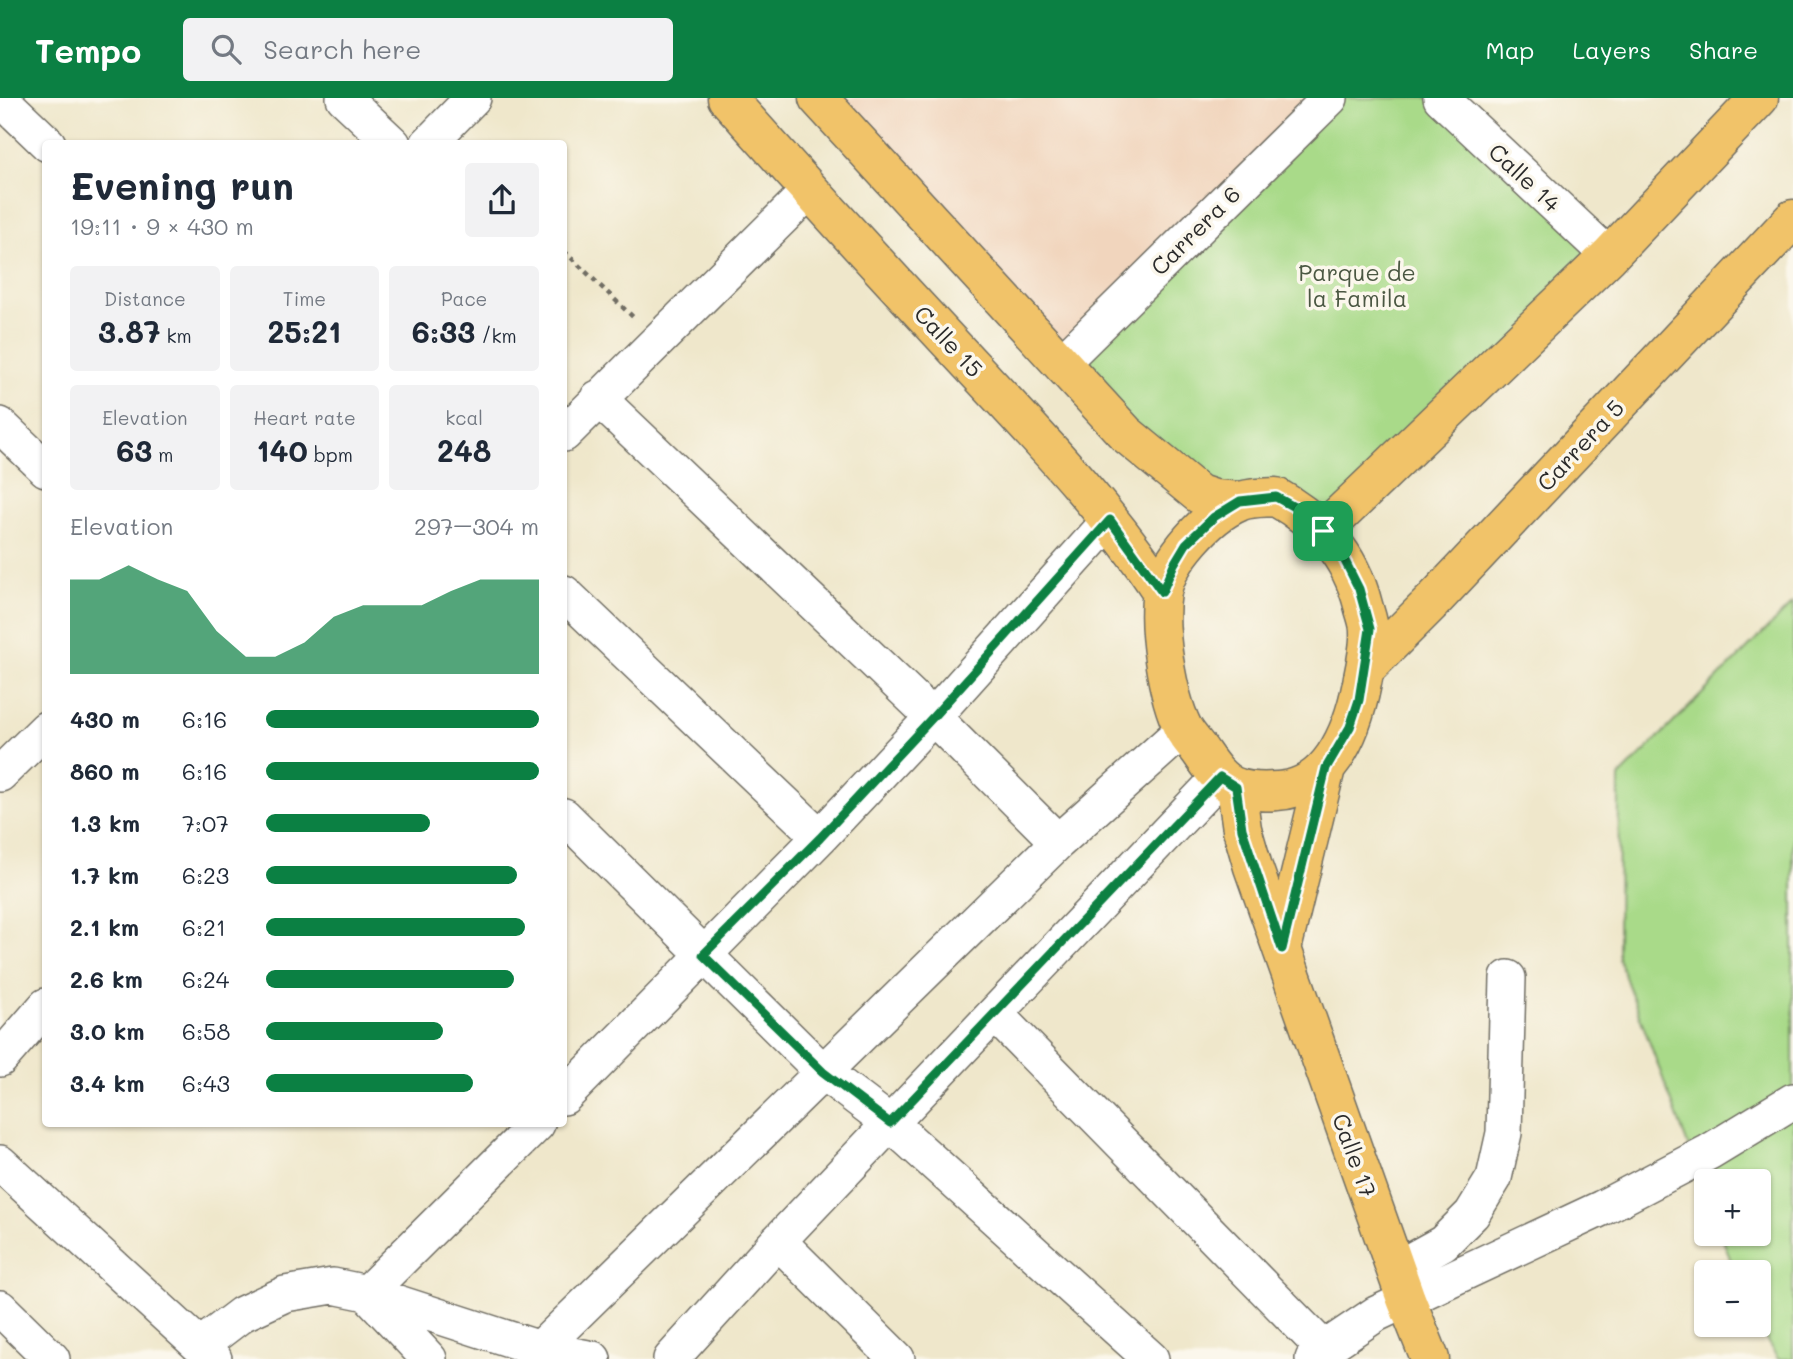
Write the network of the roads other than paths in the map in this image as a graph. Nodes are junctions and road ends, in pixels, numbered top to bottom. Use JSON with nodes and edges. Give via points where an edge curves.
{"nodes":[{"id":1,"x":0,"y":98,"type":"edge"},
{"id":2,"x":344,"y":98,"type":"edge"},
{"id":3,"x":473,"y":98,"type":"edge"},
{"id":4,"x":727,"y":98,"type":"edge"},
{"id":5,"x":818,"y":98,"type":"edge"},
{"id":6,"x":1330,"y":98,"type":"edge"},
{"id":7,"x":1441,"y":98,"type":"edge"},
{"id":8,"x":1759,"y":98,"type":"edge"},
{"id":9,"x":44,"y":140,"type":"edge"},
{"id":10,"x":389,"y":140,"type":"edge"},
{"id":11,"x":432,"y":140,"type":"edge"},
{"id":12,"x":810,"y":191,"type":"junction"},
{"id":13,"x":1793,"y":219,"type":"edge"},
{"id":14,"x":1609,"y":256,"type":"junction"},
{"id":15,"x":1061,"y":363,"type":"junction"},
{"id":16,"x":598,"y":398,"type":"junction"},
{"id":17,"x":0,"y":425,"type":"edge"},
{"id":18,"x":567,"y":431,"type":"edge"},
{"id":19,"x":42,"y":465,"type":"edge"},
{"id":20,"x":1240,"y":501,"type":"junction"},
{"id":21,"x":1110,"y":520,"type":"junction"},
{"id":22,"x":1323,"y":531,"type":"junction"},
{"id":23,"x":1162,"y":592,"type":"junction"},
{"id":24,"x":567,"y":596,"type":"edge"},
{"id":25,"x":1365,"y":669,"type":"junction"},
{"id":26,"x":933,"y":717,"type":"junction"},
{"id":27,"x":1184,"y":729,"type":"junction"},
{"id":28,"x":42,"y":732,"type":"edge"},
{"id":29,"x":4,"y":763,"type":"edge"},
{"id":30,"x":1326,"y":768,"type":"junction"},
{"id":31,"x":1228,"y":782,"type":"junction"},
{"id":32,"x":567,"y":820,"type":"edge"},
{"id":33,"x":820,"y":838,"type":"junction"},
{"id":34,"x":1058,"y":842,"type":"junction"},
{"id":35,"x":1282,"y":949,"type":"junction"},
{"id":36,"x":703,"y":955,"type":"junction"},
{"id":37,"x":1508,"y":978,"type":"dead end"},
{"id":38,"x":42,"y":1011,"type":"edge"},
{"id":39,"x":995,"y":1014,"type":"junction"},
{"id":40,"x":0,"y":1059,"type":"edge"},
{"id":41,"x":823,"y":1072,"type":"junction"},
{"id":42,"x":570,"y":1079,"type":"edge"},
{"id":43,"x":1793,"y":1101,"type":"edge"},
{"id":44,"x":890,"y":1123,"type":"junction"},
{"id":45,"x":534,"y":1127,"type":"edge"},
{"id":46,"x":0,"y":1163,"type":"edge"},
{"id":47,"x":778,"y":1241,"type":"junction"},
{"id":48,"x":1401,"y":1284,"type":"junction"},
{"id":49,"x":368,"y":1293,"type":"junction"},
{"id":50,"x":0,"y":1308,"type":"edge"},
{"id":51,"x":540,"y":1349,"type":"junction"},
{"id":52,"x":31,"y":1352,"type":"edge"},
{"id":53,"x":207,"y":1352,"type":"edge"},
{"id":54,"x":1318,"y":1354,"type":"edge"},
{"id":55,"x":429,"y":1359,"type":"edge"},
{"id":56,"x":593,"y":1359,"type":"edge"},
{"id":57,"x":671,"y":1359,"type":"edge"},
{"id":58,"x":897,"y":1359,"type":"edge"},
{"id":59,"x":1151,"y":1359,"type":"edge"},
{"id":60,"x":1430,"y":1359,"type":"edge"}],
"edges":[{"from":1,"to":9,"type":"street"},
{"from":2,"to":10,"type":"street"},
{"from":3,"to":11,"type":"street"},
{"from":4,"to":12,"type":"main road","name":"Calle 15"},
{"from":5,"to":15,"type":"main road"},
{"from":6,"to":15,"type":"street","name":"Carrera 6"},
{"from":7,"to":14,"type":"street","name":"Calle 14"},
{"from":8,"to":14,"type":"main road"},
{"from":12,"to":16,"type":"street"},
{"from":12,"to":21,"type":"main road","name":"Calle 15"},
{"from":13,"to":25,"type":"main road","name":"Carrera 5"},
{"from":14,"to":22,"type":"main road"},
{"from":15,"to":20,"type":"main road","via":[[1126,434],[1199,494]]},
{"from":16,"to":18,"type":"street"},
{"from":16,"to":26,"type":"street"},
{"from":17,"to":19,"type":"street"},
{"from":20,"to":22,"type":"main road","via":[[1276,497],[1303,512]]},
{"from":20,"to":23,"type":"main road","via":[[1214,517],[1186,544]]},
{"from":21,"to":23,"type":"main road","name":"Calle 15"},
{"from":21,"to":26,"type":"street"},
{"from":22,"to":25,"type":"main road","via":[[1341,553],[1359,589],[1370,629]]},
{"from":23,"to":27,"type":"main road","via":[[1167,678]]},
{"from":24,"to":33,"type":"street"},
{"from":25,"to":30,"type":"main road","via":[[1350,727]]},
{"from":26,"to":33,"type":"street"},
{"from":26,"to":34,"type":"street"},
{"from":27,"to":31,"type":"main road"},
{"from":27,"to":34,"type":"street"},
{"from":28,"to":29,"type":"street"},
{"from":30,"to":31,"type":"main road","via":[[1304,785],[1282,791],[1261,793]]},
{"from":30,"to":35,"type":"main road"},
{"from":31,"to":35,"type":"main road","name":"Calle 17"},
{"from":31,"to":39,"type":"street"},
{"from":32,"to":36,"type":"street"},
{"from":33,"to":36,"type":"street"},
{"from":34,"to":41,"type":"street"},
{"from":35,"to":48,"type":"main road","name":"Calle 17"},
{"from":36,"to":41,"type":"street"},
{"from":36,"to":42,"type":"street"},
{"from":37,"to":48,"type":"street","via":[[1504,1133],[1493,1178],[1472,1214]]},
{"from":38,"to":40,"type":"street"},
{"from":39,"to":44,"type":"street"},
{"from":39,"to":54,"type":"street"},
{"from":41,"to":44,"type":"street"},
{"from":41,"to":51,"type":"street"},
{"from":43,"to":48,"type":"street","via":[[1602,1208]]},
{"from":44,"to":47,"type":"street"},
{"from":44,"to":59,"type":"street"},
{"from":45,"to":49,"type":"street"},
{"from":46,"to":53,"type":"street"},
{"from":47,"to":57,"type":"street"},
{"from":47,"to":58,"type":"street"},
{"from":48,"to":54,"type":"street","via":[[1376,1314]]},
{"from":48,"to":60,"type":"main road","name":"Calle 17"},
{"from":49,"to":51,"type":"street"},
{"from":49,"to":53,"type":"street","via":[[333,1286],[285,1294],[242,1314]]},
{"from":49,"to":55,"type":"street"},
{"from":50,"to":52,"type":"street"},
{"from":51,"to":56,"type":"street"}]}
